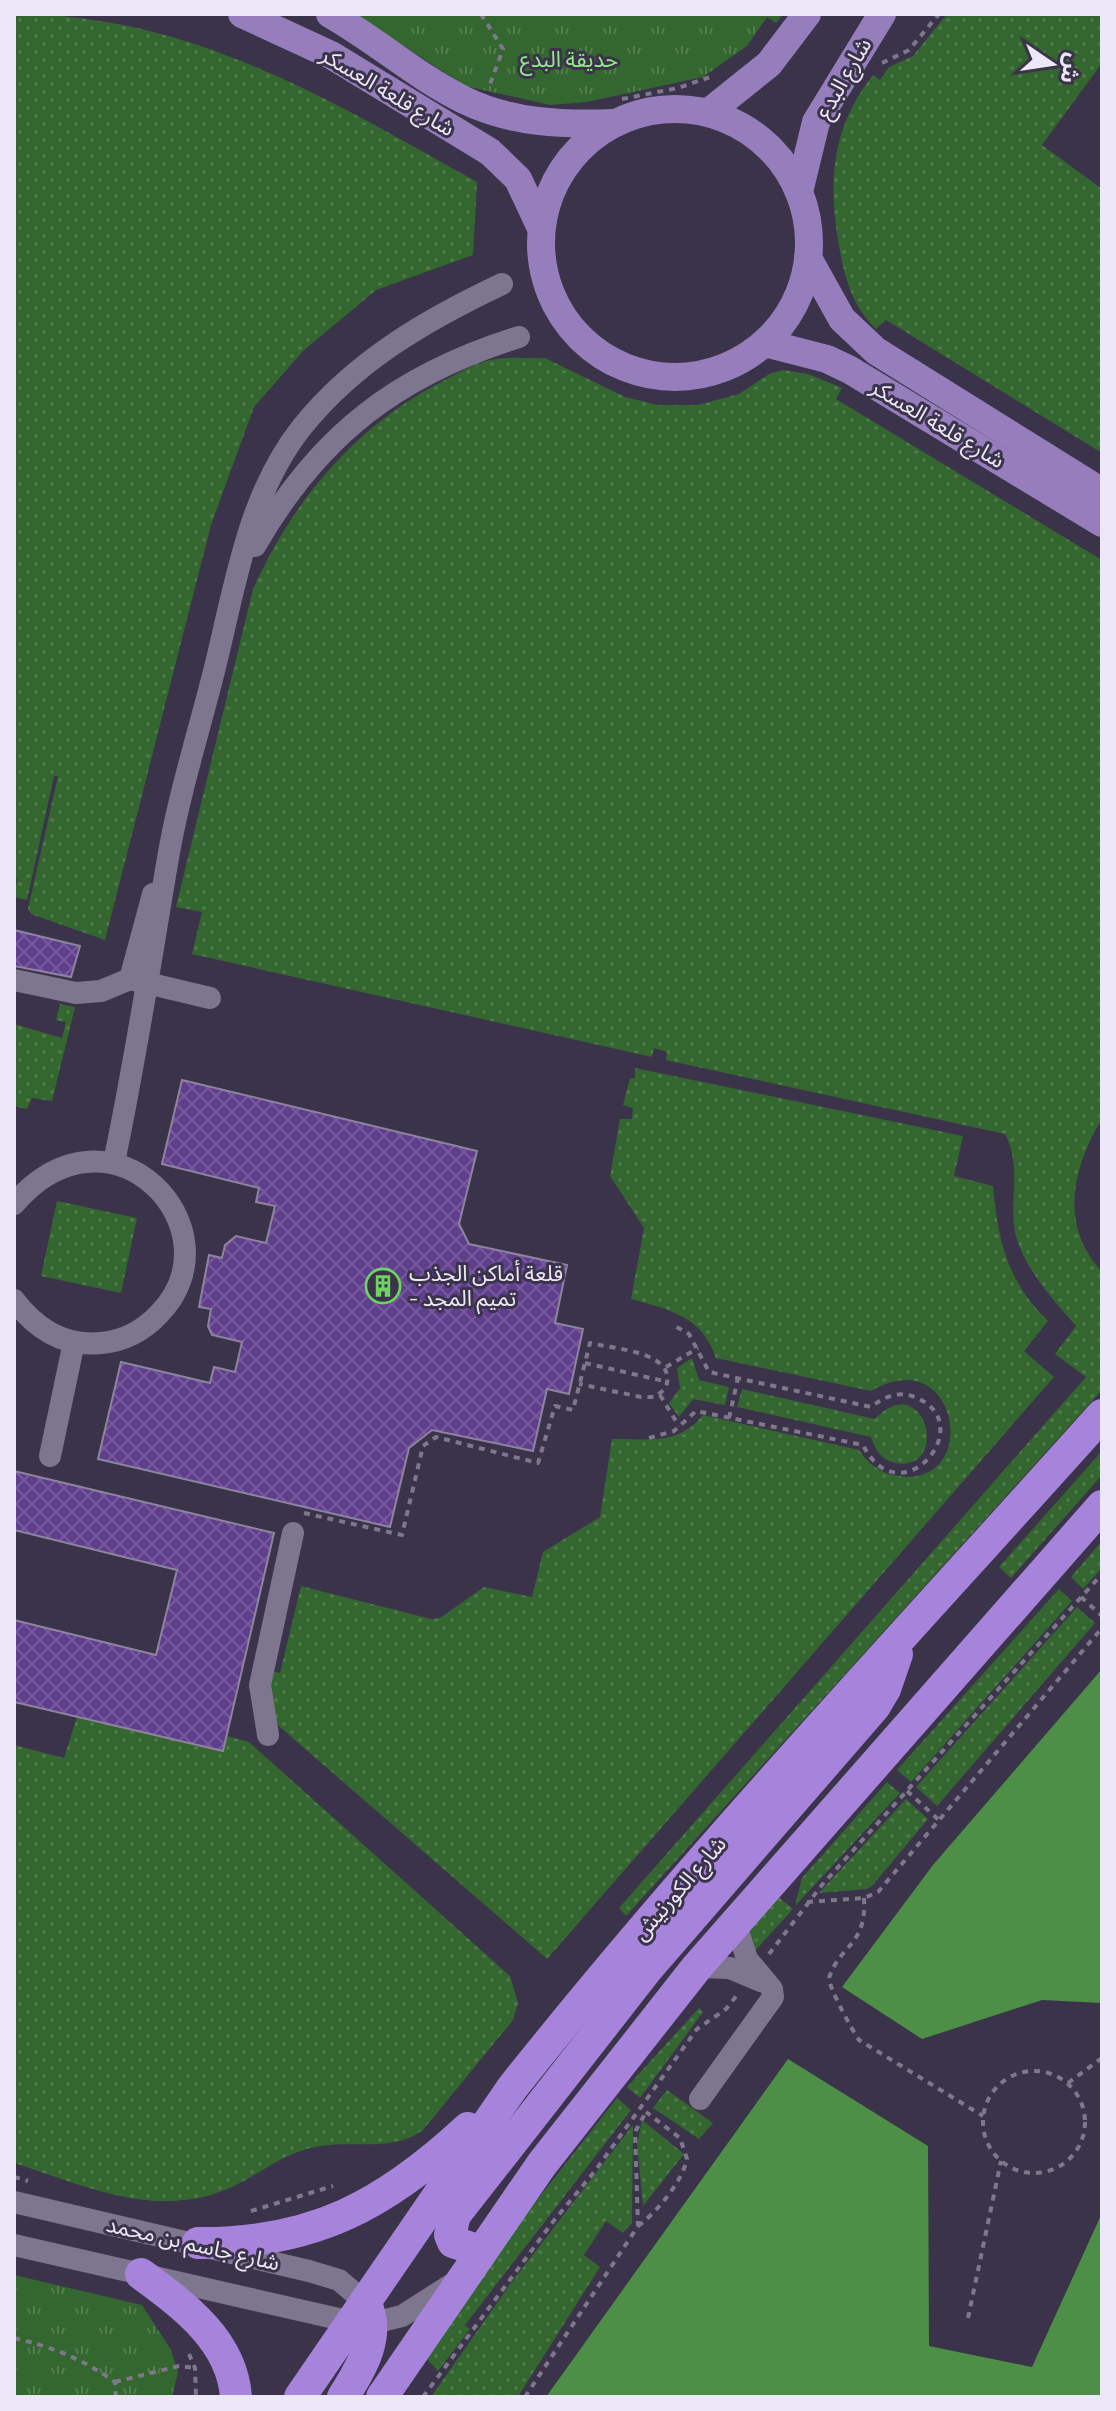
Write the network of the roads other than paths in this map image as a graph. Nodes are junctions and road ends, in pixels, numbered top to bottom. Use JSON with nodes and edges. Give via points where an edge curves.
{"nodes":[{"id":1,"x":242,"y":14,"type":"edge"},
{"id":2,"x":330,"y":14,"type":"edge"},
{"id":3,"x":807,"y":14,"type":"edge"},
{"id":4,"x":882,"y":14,"type":"edge"},
{"id":5,"x":612,"y":112,"type":"junction"},
{"id":6,"x":709,"y":112,"type":"junction"},
{"id":7,"x":799,"y":192,"type":"junction"},
{"id":8,"x":541,"y":228,"type":"junction"},
{"id":9,"x":808,"y":258,"type":"junction"},
{"id":10,"x":502,"y":284,"type":"dead end"},
{"id":11,"x":519,"y":337,"type":"dead end"},
{"id":12,"x":765,"y":343,"type":"junction"},
{"id":13,"x":1102,"y":492,"type":"edge"},
{"id":14,"x":1102,"y":523,"type":"edge"},
{"id":15,"x":238,"y":574,"type":"junction"},
{"id":16,"x":14,"y":980,"type":"edge"},
{"id":17,"x":138,"y":982,"type":"junction"},
{"id":18,"x":210,"y":998,"type":"dead end"},
{"id":19,"x":114,"y":1162,"type":"junction"},
{"id":20,"x":14,"y":1204,"type":"edge"},
{"id":21,"x":14,"y":1300,"type":"edge"},
{"id":22,"x":74,"y":1342,"type":"junction"},
{"id":23,"x":1102,"y":1415,"type":"edge"},
{"id":24,"x":50,"y":1456,"type":"dead end"},
{"id":25,"x":1102,"y":1506,"type":"edge"},
{"id":26,"x":293,"y":1533,"type":"road end"},
{"id":27,"x":901,"y":1639,"type":"junction"},
{"id":28,"x":268,"y":1735,"type":"dead end"},
{"id":29,"x":735,"y":1921,"type":"junction"},
{"id":30,"x":697,"y":1967,"type":"junction"},
{"id":31,"x":763,"y":1972,"type":"junction"},
{"id":32,"x":512,"y":2088,"type":"junction"},
{"id":33,"x":700,"y":2099,"type":"dead end"},
{"id":34,"x":14,"y":2202,"type":"edge"},
{"id":35,"x":198,"y":2243,"type":"junction"},
{"id":36,"x":14,"y":2245,"type":"edge"},
{"id":37,"x":471,"y":2263,"type":"junction"},
{"id":38,"x":141,"y":2274,"type":"junction"},
{"id":39,"x":362,"y":2316,"type":"junction"},
{"id":40,"x":236,"y":2397,"type":"edge"},
{"id":41,"x":300,"y":2397,"type":"edge"},
{"id":42,"x":343,"y":2397,"type":"edge"},
{"id":43,"x":382,"y":2397,"type":"edge"}],
"edges":[{"from":1,"to":8,"type":"main road","name":"شارع قلعة العسكر","via":[[331,55],[490,152],[524,187]]},
{"from":2,"to":5,"type":"main road","name":"شارع قلعة العسكر","via":[[480,108],[544,122]]},
{"from":3,"to":6,"type":"main road","via":[[769,64]]},
{"from":4,"to":7,"type":"main road","name":"شارع البدع","via":[[816,122]]},
{"from":5,"to":6,"type":"main road"},
{"from":5,"to":8,"type":"main road","via":[[570,159],[551,191]]},
{"from":6,"to":7,"type":"main road","via":[[764,141]]},
{"from":7,"to":9,"type":"main road","via":[[808,224]]},
{"from":8,"to":12,"type":"main road","via":[[543,271],[558,310],[584,343],[617,365],[655,376],[694,377],[732,365]]},
{"from":9,"to":12,"type":"main road","via":[[794,304]]},
{"from":9,"to":13,"type":"main road","name":"شارع قلعة العسكر","via":[[842,319],[876,351]]},
{"from":10,"to":15,"type":"street","via":[[398,340],[330,395],[300,429],[280,463],[249,530]]},
{"from":11,"to":15,"type":"street","via":[[430,371],[341,432],[289,492]]},
{"from":12,"to":14,"type":"main road","name":"شارع قلعة العسكر","via":[[850,370]]},
{"from":15,"to":17,"type":"street"},
{"from":16,"to":17,"type":"street","via":[[76,993]]},
{"from":17,"to":18,"type":"street"},
{"from":17,"to":19,"type":"street","via":[[145,1014]]},
{"from":19,"to":20,"type":"street","via":[[85,1160],[57,1167],[33,1182]]},
{"from":19,"to":22,"type":"street","via":[[152,1183],[178,1218],[184,1246],[181,1275],[168,1305],[146,1327],[117,1342]]},
{"from":21,"to":22,"type":"street","via":[[28,1319],[55,1337]]},
{"from":22,"to":24,"type":"street"},
{"from":23,"to":27,"type":"highway","name":"شارع الكورنيش"},
{"from":25,"to":29,"type":"highway"},
{"from":26,"to":28,"type":"street","via":[[260,1685]]},
{"from":27,"to":32,"type":"highway","name":"شارع الكورنيش","via":[[658,1911]]},
{"from":27,"to":37,"type":"highway","via":[[875,1706],[648,1968],[455,2215],[450,2235]]},
{"from":29,"to":30,"type":"highway"},
{"from":29,"to":31,"type":"street","via":[[744,1952]]},
{"from":30,"to":31,"type":"street"},
{"from":30,"to":37,"type":"highway"},
{"from":31,"to":33,"type":"street","via":[[772,2001]]},
{"from":32,"to":35,"type":"highway","via":[[417,2172],[346,2218],[263,2241]]},
{"from":32,"to":39,"type":"highway","name":"شارع الكورنيش"},
{"from":34,"to":35,"type":"street","name":"شارع جاسم بن محمد"},
{"from":35,"to":39,"type":"street","name":"شارع جاسم بن محمد","via":[[331,2277]]},
{"from":36,"to":38,"type":"street","name":"شارع جاسم بن محمد"},
{"from":37,"to":39,"type":"street","via":[[402,2316]]},
{"from":37,"to":43,"type":"highway"},
{"from":38,"to":39,"type":"street","name":"شارع جاسم بن محمد"},
{"from":38,"to":40,"type":"highway","via":[[206,2328]]},
{"from":39,"to":41,"type":"highway","name":"شارع الكورنيش"},
{"from":39,"to":42,"type":"highway","via":[[368,2351]]}]}
